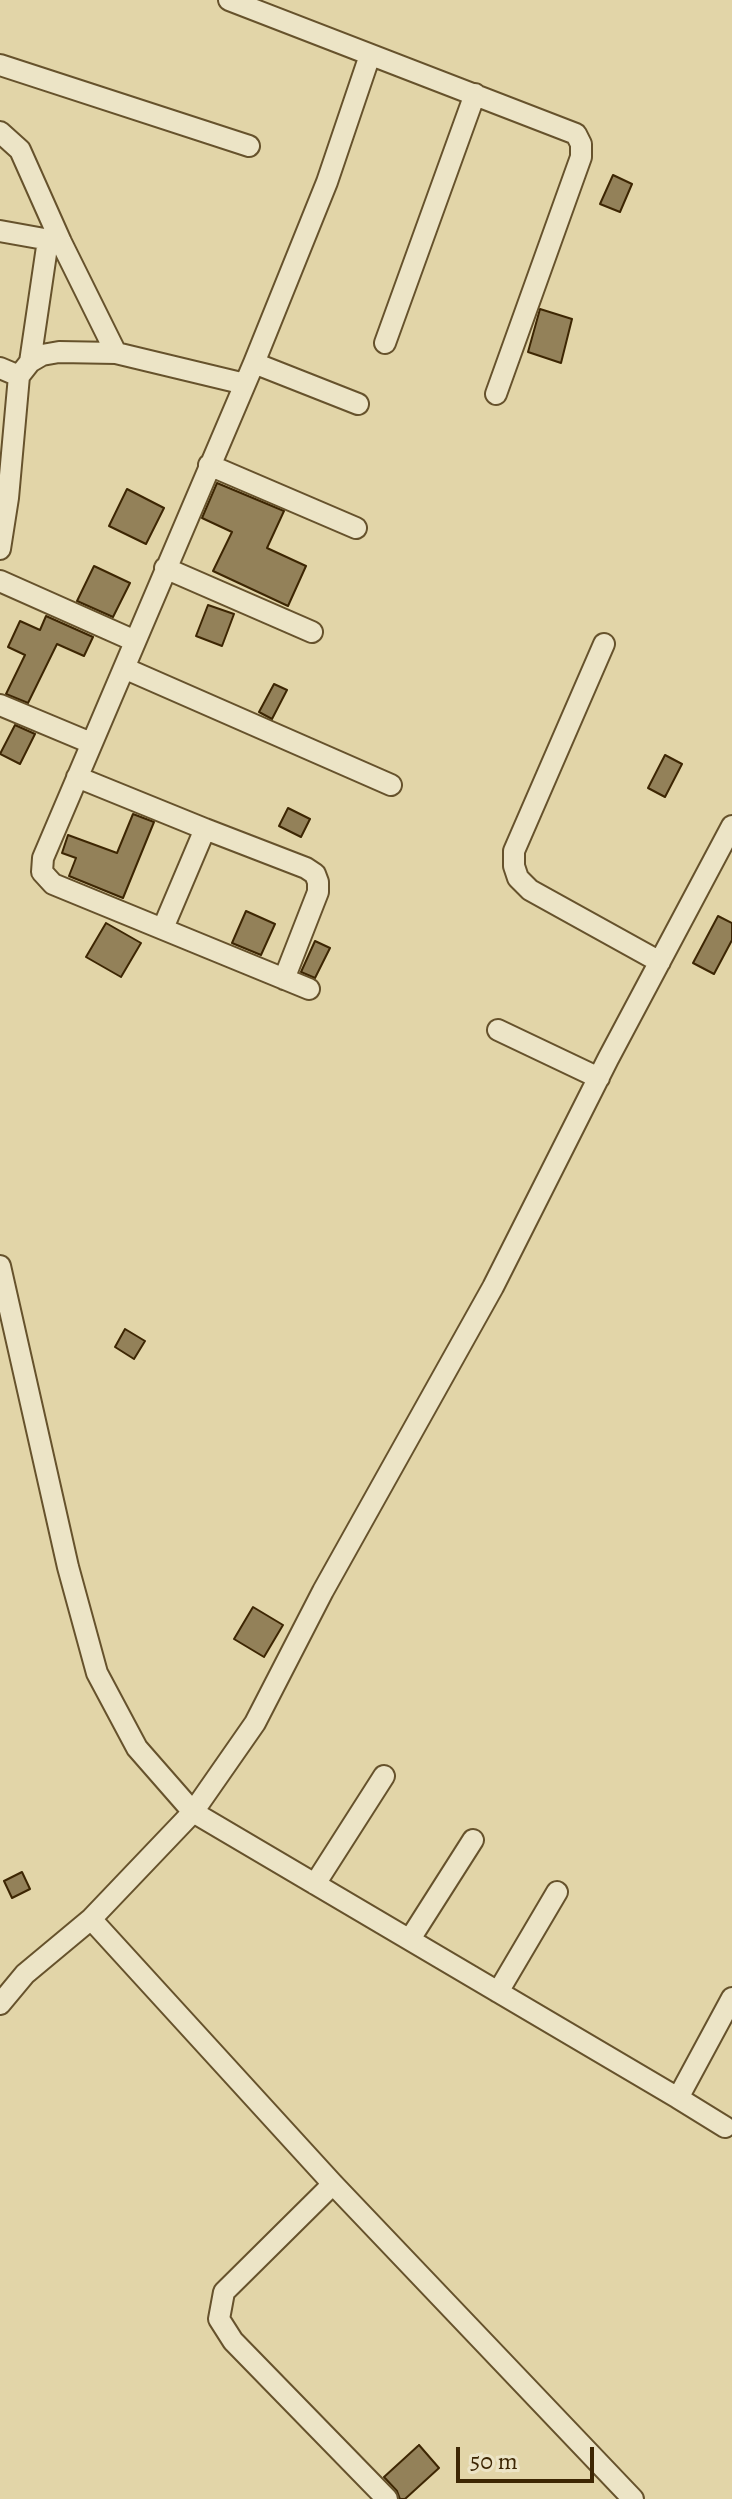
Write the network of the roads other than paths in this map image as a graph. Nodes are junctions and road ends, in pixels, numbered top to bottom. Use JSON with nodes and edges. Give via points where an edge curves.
{"nodes":[{"id":1,"x":229,"y":0,"type":"edge"},
{"id":2,"x":370,"y":55,"type":"junction"},
{"id":3,"x":0,"y":65,"type":"edge"},
{"id":4,"x":475,"y":94,"type":"junction"},
{"id":5,"x":0,"y":132,"type":"edge"},
{"id":6,"x":249,"y":146,"type":"dead end"},
{"id":7,"x":0,"y":231,"type":"edge"},
{"id":8,"x":54,"y":241,"type":"junction"},
{"id":9,"x":385,"y":343,"type":"dead end"},
{"id":10,"x":116,"y":353,"type":"junction"},
{"id":11,"x":254,"y":363,"type":"junction"},
{"id":12,"x":16,"y":369,"type":"edge"},
{"id":13,"x":245,"y":384,"type":"junction"},
{"id":14,"x":496,"y":394,"type":"dead end"},
{"id":15,"x":358,"y":404,"type":"dead end"},
{"id":16,"x":209,"y":465,"type":"junction"},
{"id":17,"x":356,"y":528,"type":"dead end"},
{"id":18,"x":0,"y":549,"type":"edge"},
{"id":19,"x":165,"y":568,"type":"junction"},
{"id":20,"x":0,"y":581,"type":"edge"},
{"id":21,"x":312,"y":632,"type":"dead end"},
{"id":22,"x":135,"y":641,"type":"junction"},
{"id":23,"x":604,"y":644,"type":"dead end"},
{"id":24,"x":124,"y":668,"type":"junction"},
{"id":25,"x":0,"y":705,"type":"edge"},
{"id":26,"x":91,"y":743,"type":"junction"},
{"id":27,"x":77,"y":777,"type":"junction"},
{"id":28,"x":391,"y":785,"type":"dead end"},
{"id":29,"x":732,"y":826,"type":"edge"},
{"id":30,"x":205,"y":829,"type":"junction"},
{"id":31,"x":163,"y":928,"type":"junction"},
{"id":32,"x":660,"y":962,"type":"junction"},
{"id":33,"x":284,"y":979,"type":"junction"},
{"id":34,"x":309,"y":989,"type":"dead end"},
{"id":35,"x":498,"y":1030,"type":"dead end"},
{"id":36,"x":599,"y":1078,"type":"junction"},
{"id":37,"x":0,"y":1266,"type":"edge"},
{"id":38,"x":384,"y":1776,"type":"dead end"},
{"id":39,"x":193,"y":1812,"type":"junction"},
{"id":40,"x":473,"y":1840,"type":"dead end"},
{"id":41,"x":315,"y":1884,"type":"junction"},
{"id":42,"x":557,"y":1892,"type":"dead end"},
{"id":43,"x":91,"y":1919,"type":"junction"},
{"id":44,"x":410,"y":1939,"type":"junction"},
{"id":45,"x":498,"y":1992,"type":"junction"},
{"id":46,"x":731,"y":2001,"type":"edge"},
{"id":47,"x":0,"y":2004,"type":"edge"},
{"id":48,"x":678,"y":2098,"type":"junction"},
{"id":49,"x":725,"y":2127,"type":"dead end"},
{"id":50,"x":333,"y":2184,"type":"junction"},
{"id":51,"x":387,"y":2499,"type":"edge"},
{"id":52,"x":633,"y":2499,"type":"edge"}],
"edges":[{"from":1,"to":2,"type":"street"},
{"from":2,"to":4,"type":"street"},
{"from":2,"to":11,"type":"street","via":[[327,182]]},
{"from":3,"to":6,"type":"street"},
{"from":4,"to":9,"type":"street"},
{"from":4,"to":14,"type":"street","via":[[565,128],[581,144],[581,157]]},
{"from":5,"to":8,"type":"street","via":[[20,150]]},
{"from":7,"to":8,"type":"street"},
{"from":8,"to":10,"type":"street"},
{"from":8,"to":12,"type":"street"},
{"from":10,"to":12,"type":"street","via":[[59,352]]},
{"from":10,"to":13,"type":"street"},
{"from":11,"to":13,"type":"street"},
{"from":11,"to":15,"type":"street"},
{"from":12,"to":18,"type":"street"},
{"from":13,"to":16,"type":"street"},
{"from":16,"to":17,"type":"street"},
{"from":16,"to":19,"type":"street"},
{"from":19,"to":21,"type":"street"},
{"from":19,"to":22,"type":"street"},
{"from":20,"to":22,"type":"street"},
{"from":22,"to":24,"type":"street"},
{"from":23,"to":32,"type":"street","via":[[514,851],[514,866],[530,890]]},
{"from":24,"to":26,"type":"street"},
{"from":24,"to":28,"type":"street"},
{"from":25,"to":26,"type":"street"},
{"from":26,"to":27,"type":"street"},
{"from":27,"to":30,"type":"street"},
{"from":27,"to":31,"type":"street","via":[[42,872],[53,884]]},
{"from":29,"to":32,"type":"street"},
{"from":30,"to":31,"type":"street"},
{"from":30,"to":33,"type":"street","via":[[315,874],[318,892]]},
{"from":31,"to":33,"type":"street"},
{"from":32,"to":36,"type":"street"},
{"from":33,"to":34,"type":"street"},
{"from":35,"to":36,"type":"street"},
{"from":36,"to":39,"type":"street","via":[[493,1287],[255,1723]]},
{"from":37,"to":39,"type":"street","via":[[97,1673],[137,1748]]},
{"from":38,"to":41,"type":"street"},
{"from":39,"to":41,"type":"street"},
{"from":39,"to":43,"type":"street"},
{"from":40,"to":44,"type":"street"},
{"from":41,"to":44,"type":"street"},
{"from":42,"to":45,"type":"street"},
{"from":43,"to":47,"type":"street","via":[[25,1974]]},
{"from":43,"to":50,"type":"street"},
{"from":44,"to":45,"type":"street"},
{"from":45,"to":48,"type":"street"},
{"from":46,"to":48,"type":"street"},
{"from":48,"to":49,"type":"street"},
{"from":50,"to":51,"type":"street","via":[[224,2292],[219,2319],[233,2341]]},
{"from":50,"to":52,"type":"street"}]}
